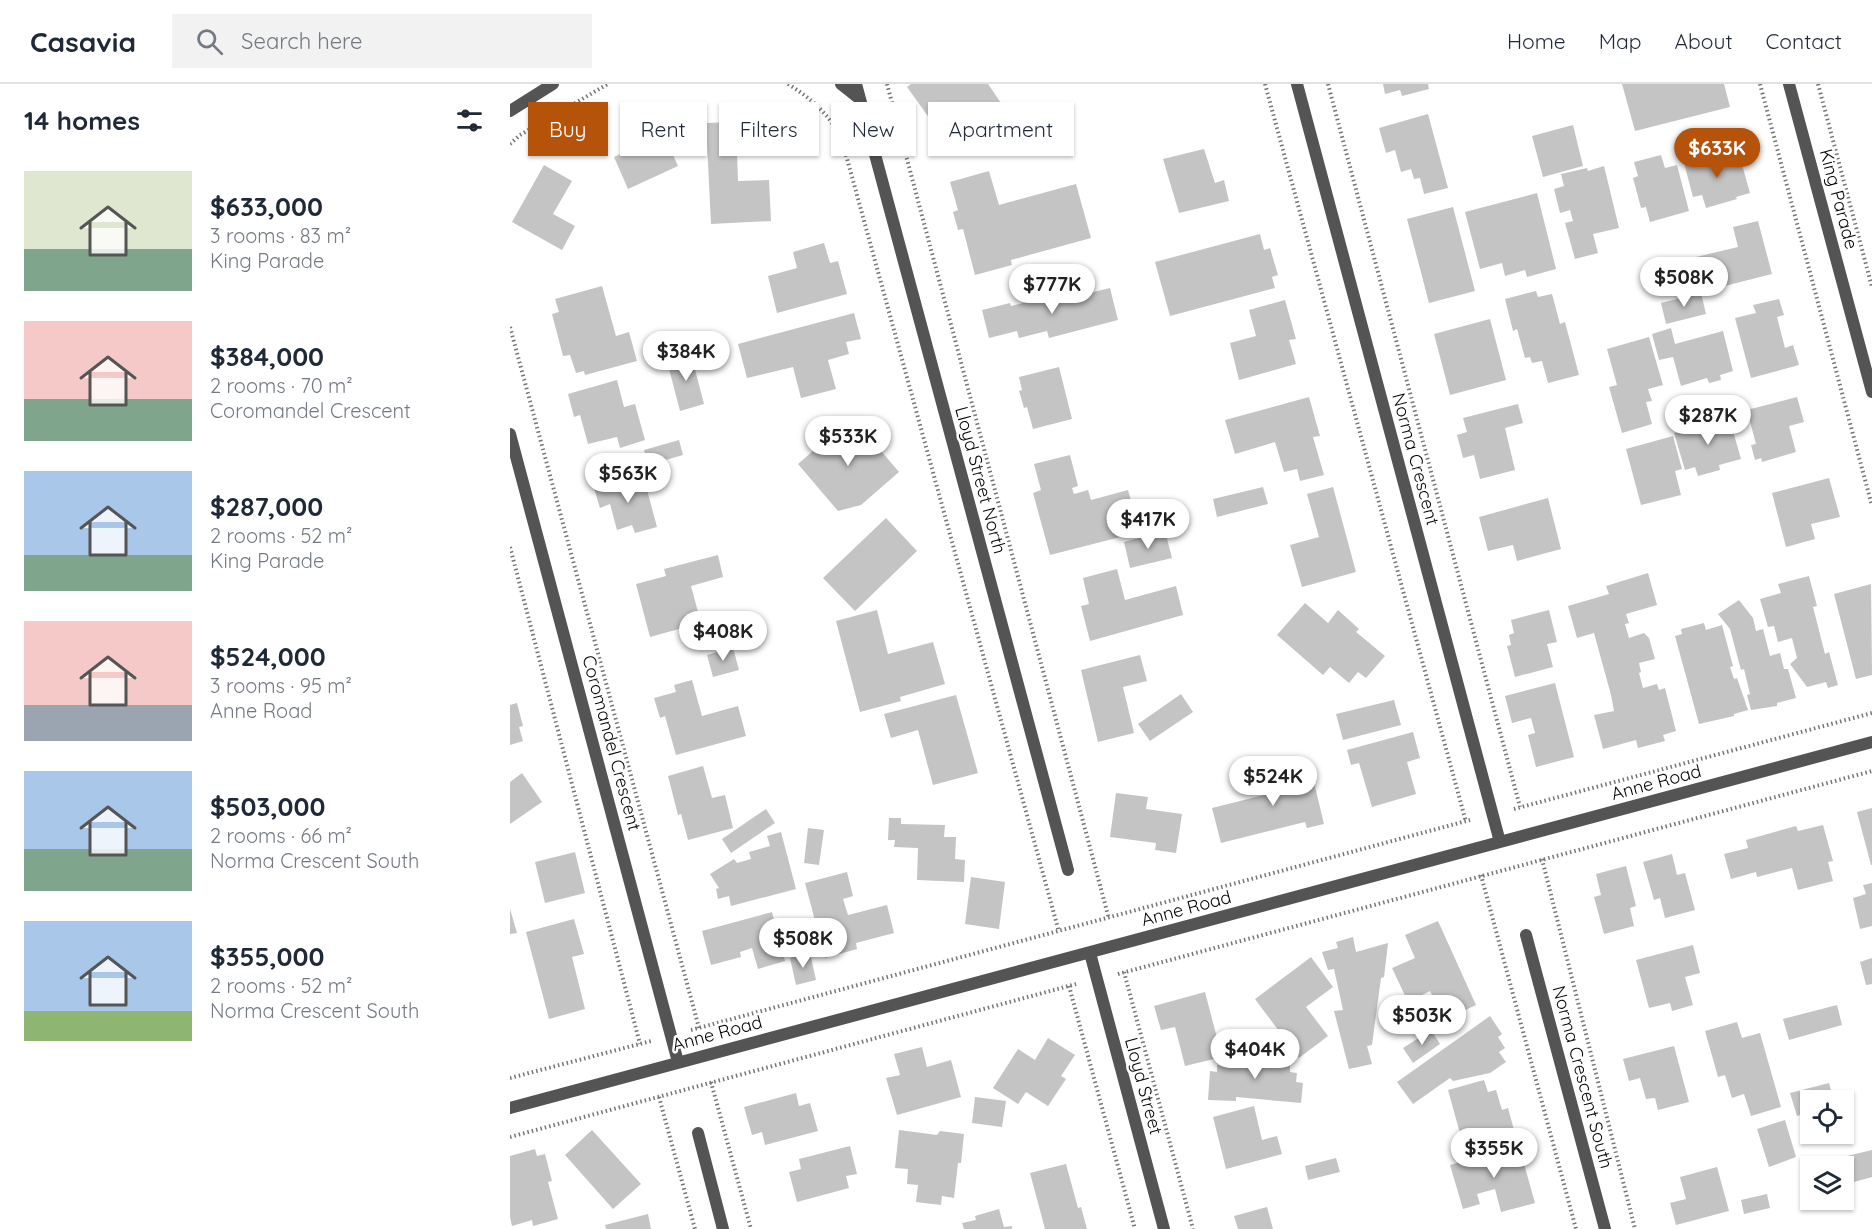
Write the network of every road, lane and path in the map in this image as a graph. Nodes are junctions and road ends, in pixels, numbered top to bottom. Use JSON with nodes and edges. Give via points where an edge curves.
{"nodes":[{"id":1,"x":553,"y":84,"type":"edge"},
{"id":2,"x":608,"y":84,"type":"edge"},
{"id":3,"x":788,"y":84,"type":"edge"},
{"id":4,"x":841,"y":84,"type":"edge"},
{"id":5,"x":856,"y":84,"type":"edge"},
{"id":6,"x":887,"y":84,"type":"edge"},
{"id":7,"x":1265,"y":84,"type":"edge"},
{"id":8,"x":1297,"y":84,"type":"edge"},
{"id":9,"x":1328,"y":84,"type":"edge"},
{"id":10,"x":1760,"y":84,"type":"edge"},
{"id":11,"x":1790,"y":84,"type":"edge"},
{"id":12,"x":1818,"y":84,"type":"edge"},
{"id":13,"x":860,"y":99,"type":"junction"},
{"id":14,"x":510,"y":111,"type":"edge"},
{"id":15,"x":510,"y":144,"type":"edge"},
{"id":16,"x":1872,"y":287,"type":"edge"},
{"id":17,"x":510,"y":327,"type":"edge"},
{"id":18,"x":1872,"y":392,"type":"edge"},
{"id":19,"x":510,"y":434,"type":"edge"},
{"id":20,"x":1872,"y":506,"type":"edge"},
{"id":21,"x":510,"y":547,"type":"edge"},
{"id":22,"x":1872,"y":713,"type":"edge"},
{"id":23,"x":1872,"y":742,"type":"edge"},
{"id":24,"x":1872,"y":771,"type":"edge"},
{"id":25,"x":1520,"y":807,"type":"junction"},
{"id":26,"x":1514,"y":809,"type":"dead end"},
{"id":27,"x":1500,"y":842,"type":"junction"},
{"id":28,"x":1542,"y":859,"type":"junction"},
{"id":29,"x":1068,"y":870,"type":"dead end"},
{"id":30,"x":1481,"y":875,"type":"junction"},
{"id":31,"x":1109,"y":919,"type":"junction"},
{"id":32,"x":1059,"y":932,"type":"junction"},
{"id":33,"x":1526,"y":934,"type":"dead end"},
{"id":34,"x":1090,"y":953,"type":"junction"},
{"id":35,"x":1124,"y":972,"type":"junction"},
{"id":36,"x":1118,"y":974,"type":"dead end"},
{"id":37,"x":1076,"y":984,"type":"dead end"},
{"id":38,"x":1069,"y":986,"type":"junction"},
{"id":39,"x":699,"y":1028,"type":"junction"},
{"id":40,"x":691,"y":1030,"type":"dead end"},
{"id":41,"x":651,"y":1041,"type":"dead end"},
{"id":42,"x":640,"y":1044,"type":"junction"},
{"id":43,"x":678,"y":1062,"type":"junction"},
{"id":44,"x":510,"y":1078,"type":"edge"},
{"id":45,"x":711,"y":1082,"type":"junction"},
{"id":46,"x":659,"y":1096,"type":"junction"},
{"id":47,"x":510,"y":1108,"type":"edge"},
{"id":48,"x":698,"y":1133,"type":"dead end"},
{"id":49,"x":510,"y":1137,"type":"edge"},
{"id":50,"x":695,"y":1229,"type":"edge"},
{"id":51,"x":723,"y":1229,"type":"edge"},
{"id":52,"x":751,"y":1229,"type":"edge"},
{"id":53,"x":1135,"y":1229,"type":"edge"},
{"id":54,"x":1164,"y":1229,"type":"edge"},
{"id":55,"x":1192,"y":1229,"type":"edge"},
{"id":56,"x":1576,"y":1229,"type":"edge"},
{"id":57,"x":1605,"y":1229,"type":"edge"},
{"id":58,"x":1635,"y":1229,"type":"edge"}],
"edges":[{"from":1,"to":14,"type":"street"},
{"from":2,"to":15,"type":"path"},
{"from":3,"to":32,"type":"path","via":[[815,102],[843,144]]},
{"from":4,"to":13,"type":"street"},
{"from":5,"to":13,"type":"street","name":"Lloyd Street North"},
{"from":6,"to":31,"type":"path"},
{"from":7,"to":31,"type":"path","via":[[1468,821]]},
{"from":8,"to":27,"type":"street","name":"Norma Crescent"},
{"from":9,"to":25,"type":"path"},
{"from":10,"to":20,"type":"path"},
{"from":11,"to":18,"type":"street","name":"King Parade"},
{"from":12,"to":16,"type":"path"},
{"from":13,"to":29,"type":"street","name":"Lloyd Street North"},
{"from":17,"to":39,"type":"path"},
{"from":19,"to":43,"type":"street","name":"Coromandel Crescent"},
{"from":21,"to":42,"type":"path"},
{"from":22,"to":25,"type":"path"},
{"from":23,"to":27,"type":"street","name":"Anne Road"},
{"from":24,"to":28,"type":"path"},
{"from":25,"to":26,"type":"path"},
{"from":27,"to":34,"type":"street","name":"Anne Road"},
{"from":28,"to":30,"type":"path"},
{"from":28,"to":58,"type":"path"},
{"from":30,"to":35,"type":"path"},
{"from":30,"to":56,"type":"path"},
{"from":31,"to":32,"type":"path"},
{"from":32,"to":39,"type":"path"},
{"from":33,"to":57,"type":"street","name":"Norma Crescent South"},
{"from":34,"to":43,"type":"street","name":"Anne Road"},
{"from":34,"to":54,"type":"street","name":"Lloyd Street"},
{"from":35,"to":36,"type":"path"},
{"from":35,"to":55,"type":"path"},
{"from":37,"to":38,"type":"path"},
{"from":38,"to":45,"type":"path"},
{"from":38,"to":53,"type":"path"},
{"from":39,"to":40,"type":"path"},
{"from":41,"to":42,"type":"path"},
{"from":42,"to":44,"type":"path"},
{"from":43,"to":47,"type":"street","name":"Anne Road"},
{"from":45,"to":46,"type":"path"},
{"from":45,"to":52,"type":"path"},
{"from":46,"to":49,"type":"path"},
{"from":46,"to":50,"type":"path"},
{"from":48,"to":51,"type":"street"}]}
